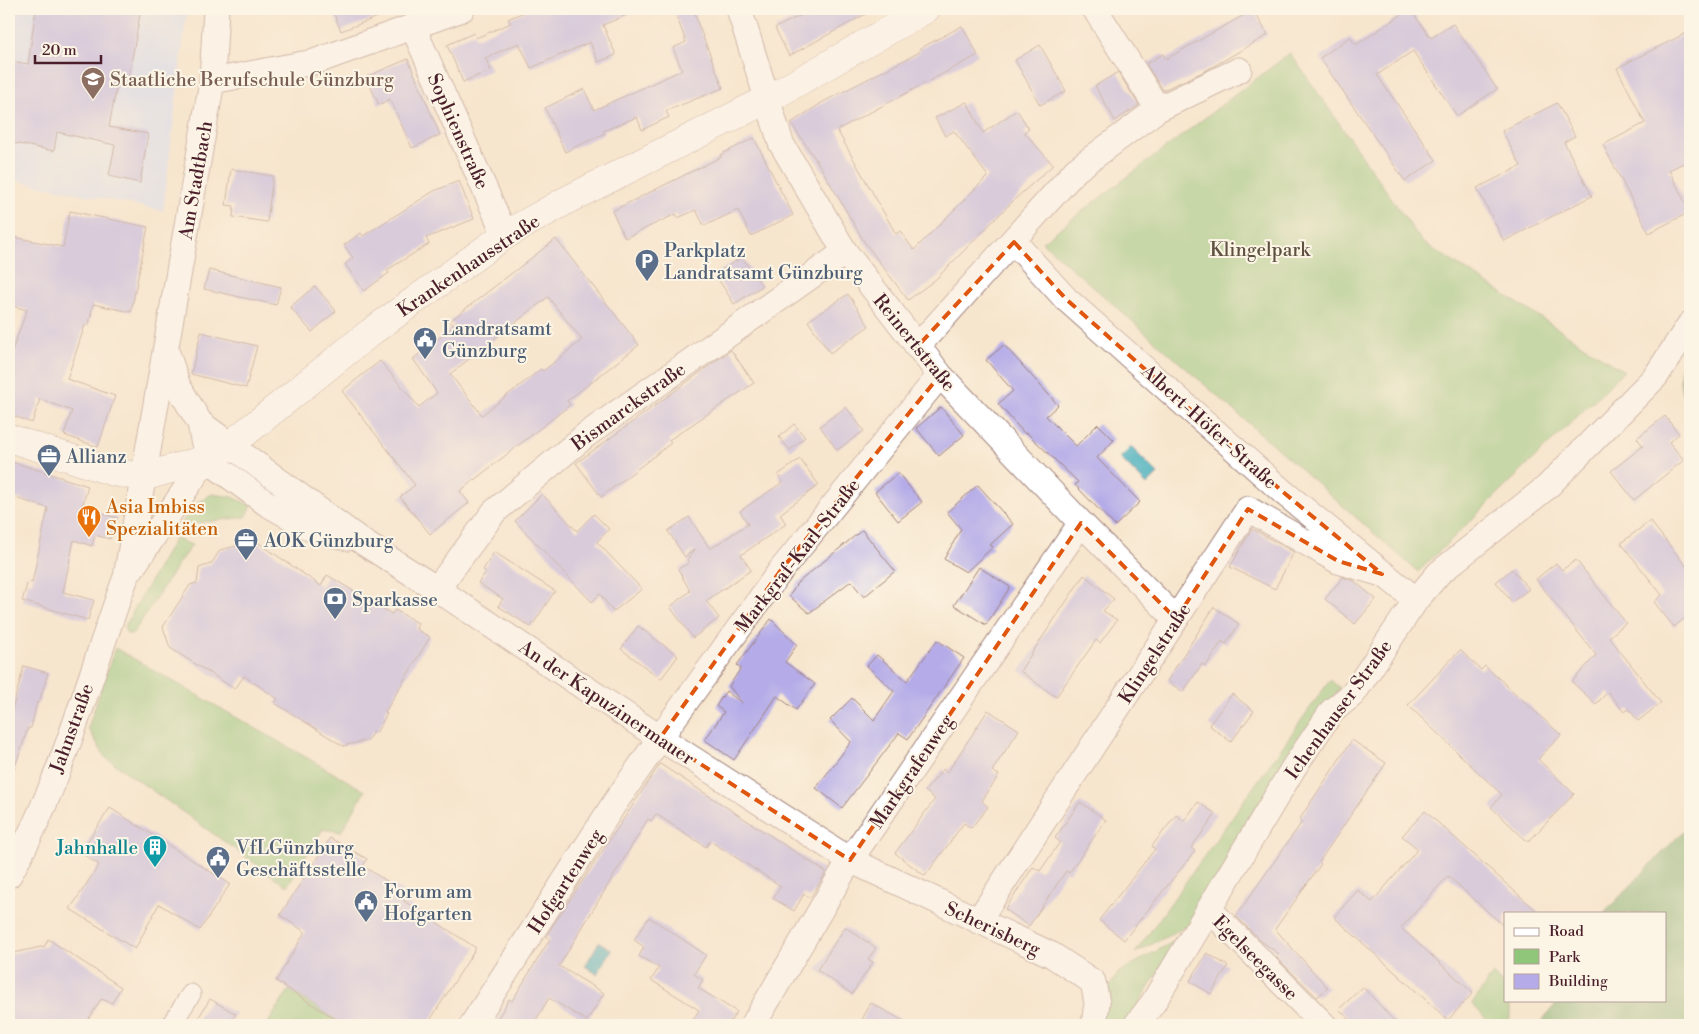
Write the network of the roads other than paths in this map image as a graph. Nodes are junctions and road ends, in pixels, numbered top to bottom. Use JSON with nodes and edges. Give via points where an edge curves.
{"nodes":[{"id":1,"x":216,"y":9,"type":"edge"},
{"id":2,"x":462,"y":9,"type":"edge"},
{"id":3,"x":739,"y":9,"type":"edge"},
{"id":4,"x":926,"y":9,"type":"edge"},
{"id":5,"x":1095,"y":9,"type":"edge"},
{"id":6,"x":413,"y":27,"type":"junction"},
{"id":7,"x":1239,"y":70,"type":"dead end"},
{"id":8,"x":212,"y":81,"type":"junction"},
{"id":9,"x":768,"y":99,"type":"junction"},
{"id":10,"x":1158,"y":109,"type":"junction"},
{"id":11,"x":505,"y":235,"type":"junction"},
{"id":12,"x":1014,"y":242,"type":"junction"},
{"id":13,"x":845,"y":252,"type":"junction"},
{"id":14,"x":1690,"y":324,"type":"edge"},
{"id":15,"x":917,"y":348,"type":"junction"},
{"id":16,"x":166,"y":350,"type":"junction"},
{"id":17,"x":940,"y":376,"type":"junction"},
{"id":18,"x":200,"y":423,"type":"junction"},
{"id":19,"x":9,"y":438,"type":"edge"},
{"id":20,"x":230,"y":445,"type":"junction"},
{"id":21,"x":206,"y":459,"type":"junction"},
{"id":22,"x":142,"y":476,"type":"junction"},
{"id":23,"x":161,"y":510,"type":"junction"},
{"id":24,"x":136,"y":519,"type":"junction"},
{"id":25,"x":1081,"y":523,"type":"junction"},
{"id":26,"x":364,"y":543,"type":"junction"},
{"id":27,"x":1382,"y":574,"type":"junction"},
{"id":28,"x":126,"y":577,"type":"junction"},
{"id":29,"x":437,"y":589,"type":"junction"},
{"id":30,"x":1416,"y":600,"type":"junction"},
{"id":31,"x":1176,"y":619,"type":"junction"},
{"id":32,"x":660,"y":738,"type":"junction"},
{"id":33,"x":850,"y":860,"type":"junction"},
{"id":34,"x":9,"y":875,"type":"edge"},
{"id":35,"x":1210,"y":910,"type":"junction"},
{"id":36,"x":978,"y":920,"type":"junction"},
{"id":37,"x":191,"y":994,"type":"dead end"},
{"id":38,"x":171,"y":1025,"type":"edge"},
{"id":39,"x":472,"y":1025,"type":"edge"},
{"id":40,"x":753,"y":1025,"type":"edge"},
{"id":41,"x":1094,"y":1025,"type":"edge"},
{"id":42,"x":1136,"y":1025,"type":"edge"},
{"id":43,"x":1324,"y":1025,"type":"edge"}],
"edges":[{"from":1,"to":8,"type":"street","name":"Am Stadtbach"},
{"from":2,"to":6,"type":"street"},
{"from":3,"to":9,"type":"street","name":"Reinertstraße"},
{"from":4,"to":9,"type":"street","name":"Krankenhausstraße"},
{"from":5,"to":10,"type":"street"},
{"from":6,"to":8,"type":"street","via":[[314,62]]},
{"from":6,"to":11,"type":"street","name":"Sophienstraße"},
{"from":7,"to":10,"type":"street"},
{"from":8,"to":16,"type":"street","name":"Am Stadtbach"},
{"from":9,"to":11,"type":"street","name":"Krankenhausstraße","via":[[568,199]]},
{"from":9,"to":13,"type":"street","name":"Reinertstraße","via":[[782,143]]},
{"from":10,"to":12,"type":"street","via":[[1076,170]]},
{"from":11,"to":20,"type":"street","name":"Krankenhausstraße","via":[[371,332]]},
{"from":12,"to":15,"type":"street"},
{"from":12,"to":27,"type":"street","name":"Albert-Höfer-Straße","via":[[1066,299],[1283,492]]},
{"from":13,"to":15,"type":"street","name":"Reinertstraße"},
{"from":13,"to":29,"type":"street","name":"Bismarckstraße","via":[[586,435],[494,512]]},
{"from":14,"to":30,"type":"street","name":"Ichenhauser Straße","via":[[1656,376],[1547,486],[1439,573]]},
{"from":15,"to":17,"type":"street","name":"Reinertstraße"},
{"from":16,"to":18,"type":"street","name":"Am Stadtbach","via":[[178,386]]},
{"from":16,"to":22,"type":"street","name":"Am Stadtbach"},
{"from":17,"to":25,"type":"street","name":"Reinertstraße"},
{"from":17,"to":32,"type":"street","name":"Markgraf-Karl-Straße","via":[[781,570]]},
{"from":18,"to":20,"type":"street","name":"Am Stadtbach"},
{"from":18,"to":21,"type":"street","name":"Am Stadtbach"},
{"from":19,"to":22,"type":"street","name":"Krankenhausstraße","via":[[113,472]]},
{"from":20,"to":21,"type":"street","name":"Krankenhausstraße"},
{"from":20,"to":26,"type":"street","name":"An der Kapuzinermauer"},
{"from":21,"to":22,"type":"street","name":"Krankenhausstraße"},
{"from":21,"to":23,"type":"street","name":"Jahnstraße"},
{"from":21,"to":26,"type":"street","name":"An der Kapuzinermauer","via":[[266,503],[312,529]]},
{"from":22,"to":23,"type":"street"},
{"from":22,"to":24,"type":"street","name":"Jahnstraße"},
{"from":23,"to":24,"type":"street","name":"Jahnstraße"},
{"from":23,"to":28,"type":"street","name":"Jahnstraße"},
{"from":24,"to":28,"type":"street","name":"Jahnstraße"},
{"from":25,"to":31,"type":"street","name":"Reinertstraße"},
{"from":25,"to":33,"type":"street","name":"Markgrafenweg"},
{"from":26,"to":29,"type":"street","name":"An der Kapuzinermauer"},
{"from":27,"to":30,"type":"street","name":"Albert-Höfer-Straße"},
{"from":27,"to":31,"type":"street","name":"Klingelstraße","via":[[1338,561],[1248,509]]},
{"from":28,"to":34,"type":"street","name":"Jahnstraße","via":[[66,746]]},
{"from":29,"to":32,"type":"street","name":"An der Kapuzinermauer"},
{"from":30,"to":35,"type":"street","name":"Ichenhauser Straße","via":[[1353,694],[1332,711],[1294,767]]},
{"from":31,"to":36,"type":"street","name":"Klingelstraße"},
{"from":32,"to":33,"type":"street","name":"An der Kapuzinermauer"},
{"from":32,"to":39,"type":"street","name":"Hofgartenweg"},
{"from":33,"to":36,"type":"street","name":"Scherisberg"},
{"from":33,"to":40,"type":"street","name":"Markgrafenweg"},
{"from":35,"to":42,"type":"street","name":"Ichenhauser Straße","via":[[1153,1004]]},
{"from":35,"to":43,"type":"street","name":"Egelseegasse"},
{"from":36,"to":41,"type":"street","name":"Scherisberg","via":[[1052,955],[1093,982],[1097,1004]]},
{"from":37,"to":38,"type":"street"}]}
